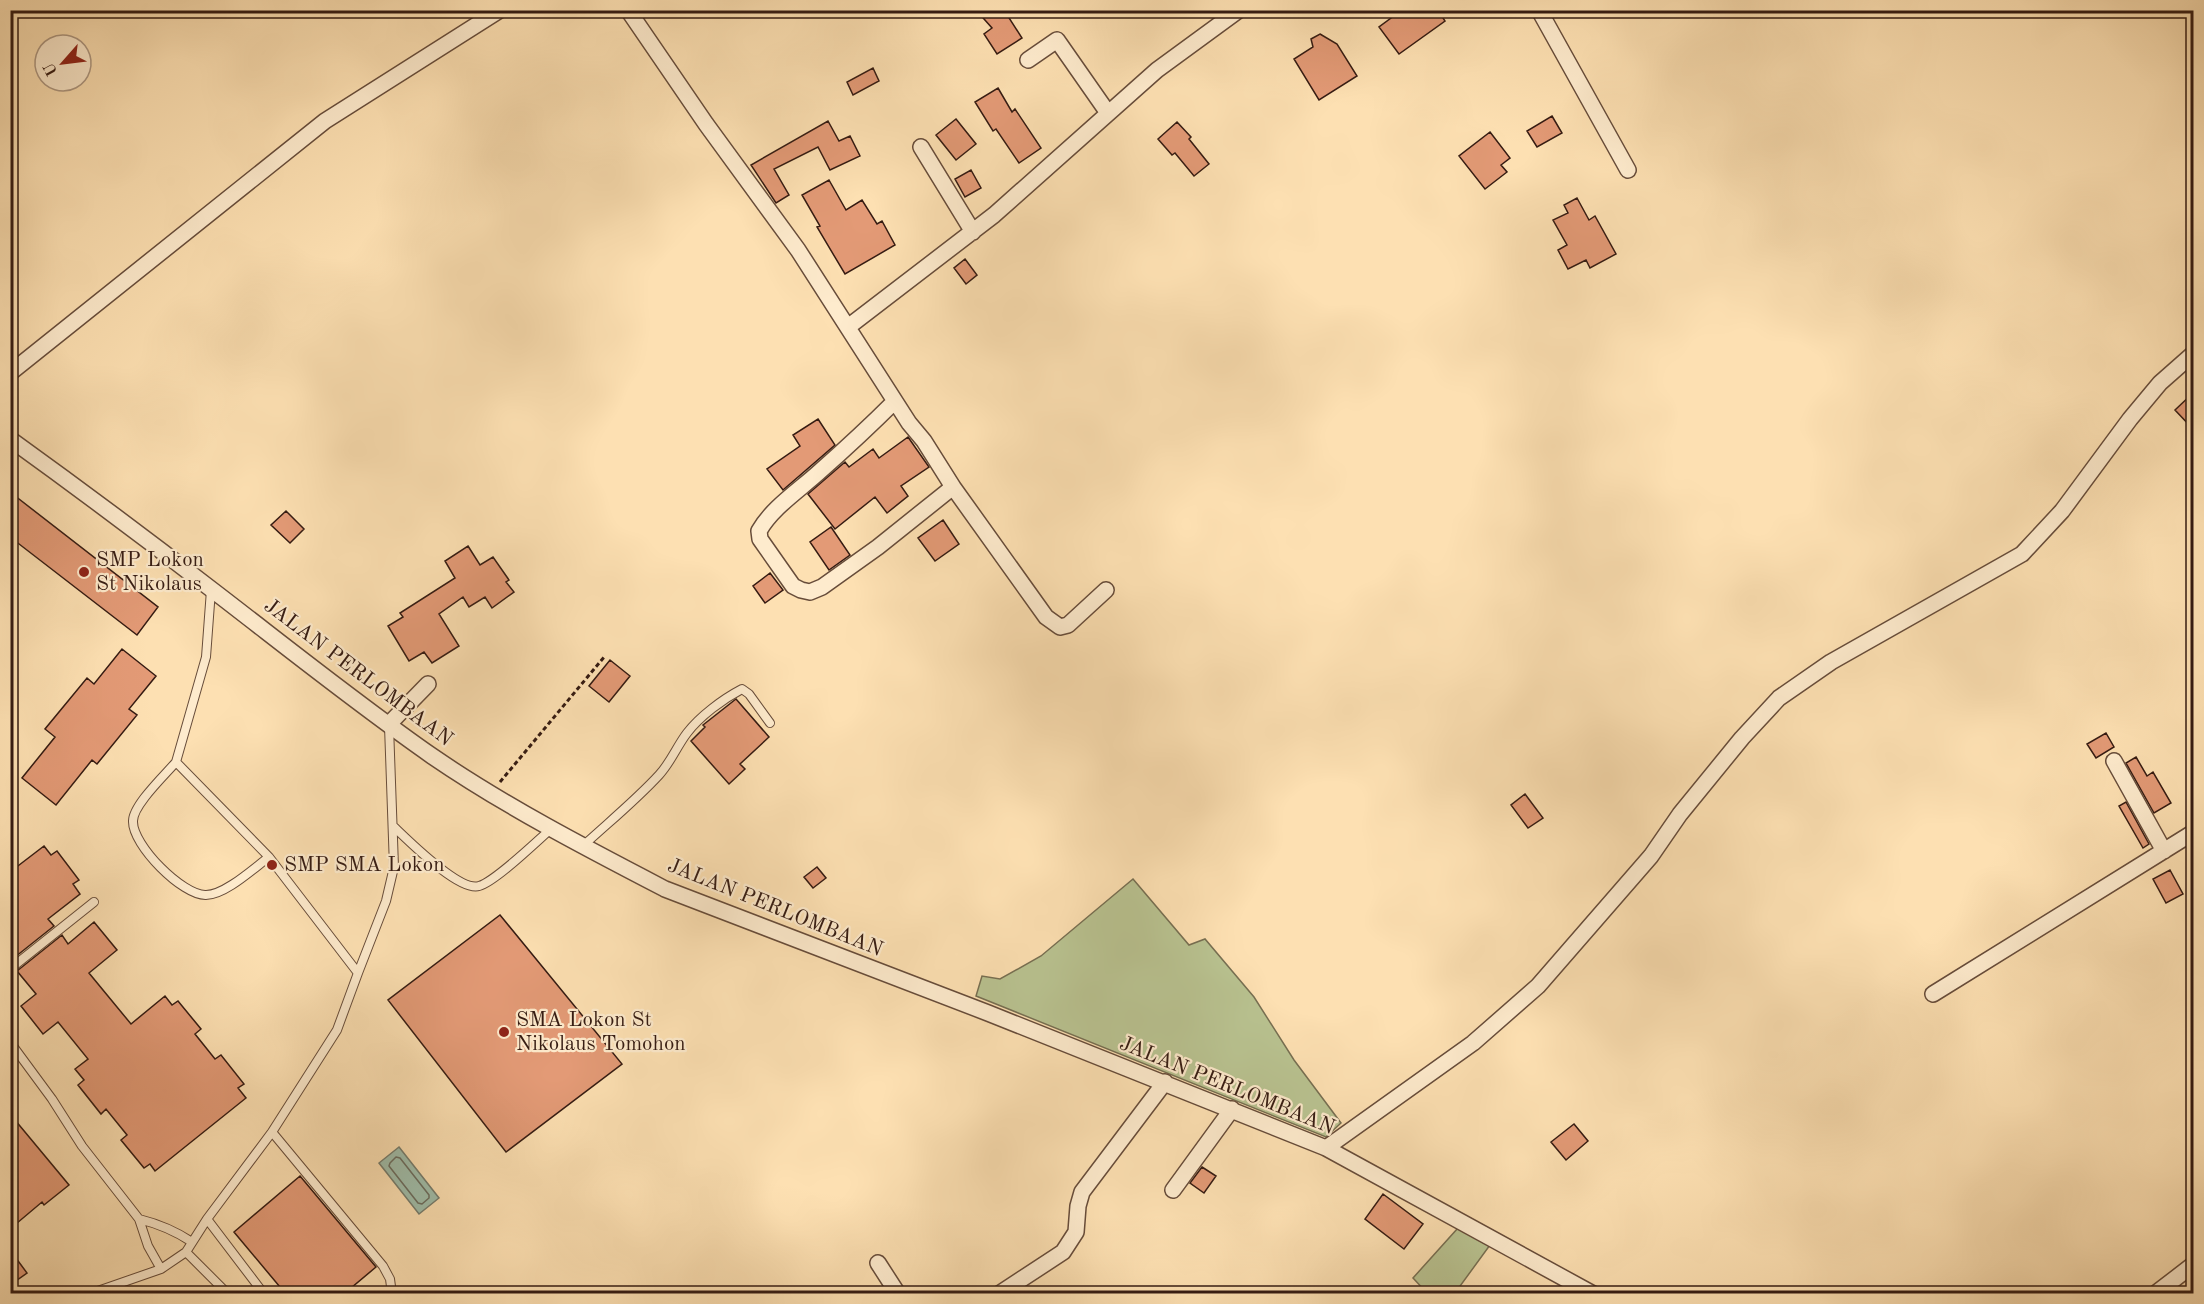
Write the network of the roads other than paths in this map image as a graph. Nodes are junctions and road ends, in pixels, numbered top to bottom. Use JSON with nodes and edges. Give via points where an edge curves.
{"nodes":[{"id":1,"x":500,"y":10,"type":"edge"},
{"id":2,"x":628,"y":10,"type":"edge"},
{"id":3,"x":1239,"y":10,"type":"edge"},
{"id":4,"x":1539,"y":10,"type":"edge"},
{"id":5,"x":1028,"y":60,"type":"dead end"},
{"id":6,"x":1108,"y":113,"type":"junction"},
{"id":7,"x":921,"y":147,"type":"dead end"},
{"id":8,"x":1628,"y":170,"type":"dead end"},
{"id":9,"x":973,"y":232,"type":"junction"},
{"id":10,"x":848,"y":327,"type":"junction"},
{"id":11,"x":2193,"y":353,"type":"edge"},
{"id":12,"x":10,"y":372,"type":"edge"},
{"id":13,"x":895,"y":401,"type":"junction"},
{"id":14,"x":16,"y":446,"type":"edge"},
{"id":15,"x":953,"y":487,"type":"junction"},
{"id":16,"x":211,"y":588,"type":"junction"},
{"id":17,"x":1106,"y":590,"type":"dead end"},
{"id":18,"x":428,"y":684,"type":"dead end"},
{"id":19,"x":770,"y":723,"type":"dead end"},
{"id":20,"x":389,"y":724,"type":"junction"},
{"id":21,"x":2114,"y":761,"type":"dead end"},
{"id":22,"x":176,"y":762,"type":"junction"},
{"id":23,"x":393,"y":826,"type":"junction"},
{"id":24,"x":552,"y":828,"type":"junction"},
{"id":25,"x":2193,"y":832,"type":"edge"},
{"id":26,"x":584,"y":845,"type":"junction"},
{"id":27,"x":2164,"y":851,"type":"junction"},
{"id":28,"x":269,"y":857,"type":"junction"},
{"id":29,"x":94,"y":902,"type":"dead end"},
{"id":30,"x":10,"y":969,"type":"edge"},
{"id":31,"x":358,"y":973,"type":"junction"},
{"id":32,"x":1933,"y":994,"type":"dead end"},
{"id":33,"x":10,"y":1042,"type":"edge"},
{"id":34,"x":1165,"y":1082,"type":"junction"},
{"id":35,"x":1232,"y":1109,"type":"junction"},
{"id":36,"x":272,"y":1132,"type":"junction"},
{"id":37,"x":1326,"y":1148,"type":"junction"},
{"id":38,"x":1173,"y":1190,"type":"dead end"},
{"id":39,"x":207,"y":1219,"type":"junction"},
{"id":40,"x":139,"y":1220,"type":"junction"},
{"id":41,"x":192,"y":1242,"type":"junction"},
{"id":42,"x":186,"y":1252,"type":"junction"},
{"id":43,"x":878,"y":1263,"type":"dead end"},
{"id":44,"x":2193,"y":1264,"type":"edge"},
{"id":45,"x":161,"y":1269,"type":"junction"},
{"id":46,"x":89,"y":1293,"type":"edge"},
{"id":47,"x":228,"y":1293,"type":"edge"},
{"id":48,"x":264,"y":1293,"type":"edge"},
{"id":49,"x":392,"y":1293,"type":"edge"},
{"id":50,"x":898,"y":1293,"type":"edge"},
{"id":51,"x":999,"y":1293,"type":"edge"},
{"id":52,"x":1593,"y":1293,"type":"edge"},
{"id":53,"x":2155,"y":1293,"type":"edge"}],
"edges":[{"from":1,"to":12,"type":"street","via":[[326,122]]},
{"from":2,"to":10,"type":"street"},
{"from":3,"to":6,"type":"street","via":[[1157,70]]},
{"from":4,"to":8,"type":"street"},
{"from":5,"to":6,"type":"street","via":[[1057,40]]},
{"from":6,"to":9,"type":"street"},
{"from":7,"to":9,"type":"street"},
{"from":9,"to":10,"type":"street"},
{"from":10,"to":13,"type":"street"},
{"from":11,"to":37,"type":"street","via":[[2160,383],[2062,511],[2022,554],[1831,662],[1779,698],[1685,807],[1651,856],[1538,986],[1473,1043]]},
{"from":13,"to":15,"type":"street"},
{"from":13,"to":15,"type":"street","via":[[764,521],[760,539],[793,586],[810,592],[868,554]]},
{"from":14,"to":16,"type":"street","name":"JALAN PERLOMBAAN"},
{"from":15,"to":17,"type":"street","via":[[1046,617],[1059,627],[1068,625]]},
{"from":16,"to":20,"type":"street","name":"JALAN PERLOMBAAN"},
{"from":16,"to":22,"type":"lane","via":[[206,657]]},
{"from":18,"to":20,"type":"street"},
{"from":19,"to":26,"type":"lane","via":[[749,694],[742,689],[733,694],[694,725],[658,777]]},
{"from":20,"to":23,"type":"lane"},
{"from":20,"to":24,"type":"street","name":"JALAN PERLOMBAAN","via":[[434,757]]},
{"from":21,"to":27,"type":"street"},
{"from":22,"to":28,"type":"lane"},
{"from":22,"to":28,"type":"lane","via":[[137,808],[132,820],[135,834],[146,851],[178,882],[192,892],[208,896]]},
{"from":23,"to":24,"type":"lane","via":[[445,872],[462,885],[472,887],[493,878]]},
{"from":23,"to":31,"type":"lane","via":[[394,867],[386,901]]},
{"from":24,"to":26,"type":"street","name":"JALAN PERLOMBAAN"},
{"from":25,"to":27,"type":"street"},
{"from":26,"to":34,"type":"street","name":"JALAN PERLOMBAAN","via":[[665,889]]},
{"from":27,"to":32,"type":"street"},
{"from":28,"to":31,"type":"lane"},
{"from":29,"to":30,"type":"lane"},
{"from":31,"to":36,"type":"lane","via":[[337,1030]]},
{"from":33,"to":40,"type":"lane"},
{"from":34,"to":35,"type":"street","name":"JALAN PERLOMBAAN"},
{"from":34,"to":51,"type":"street","via":[[1082,1192],[1076,1232],[1063,1252]]},
{"from":35,"to":37,"type":"street","name":"JALAN PERLOMBAAN"},
{"from":35,"to":38,"type":"street"},
{"from":36,"to":39,"type":"lane"},
{"from":36,"to":49,"type":"lane","via":[[383,1266]]},
{"from":37,"to":52,"type":"street","name":"JALAN PERLOMBAAN"},
{"from":39,"to":41,"type":"lane"},
{"from":39,"to":48,"type":"lane"},
{"from":40,"to":41,"type":"lane","via":[[160,1224]]},
{"from":40,"to":45,"type":"lane"},
{"from":41,"to":42,"type":"lane"},
{"from":42,"to":45,"type":"lane"},
{"from":42,"to":47,"type":"lane"},
{"from":43,"to":50,"type":"street"},
{"from":44,"to":53,"type":"street"},
{"from":45,"to":46,"type":"lane"}]}
